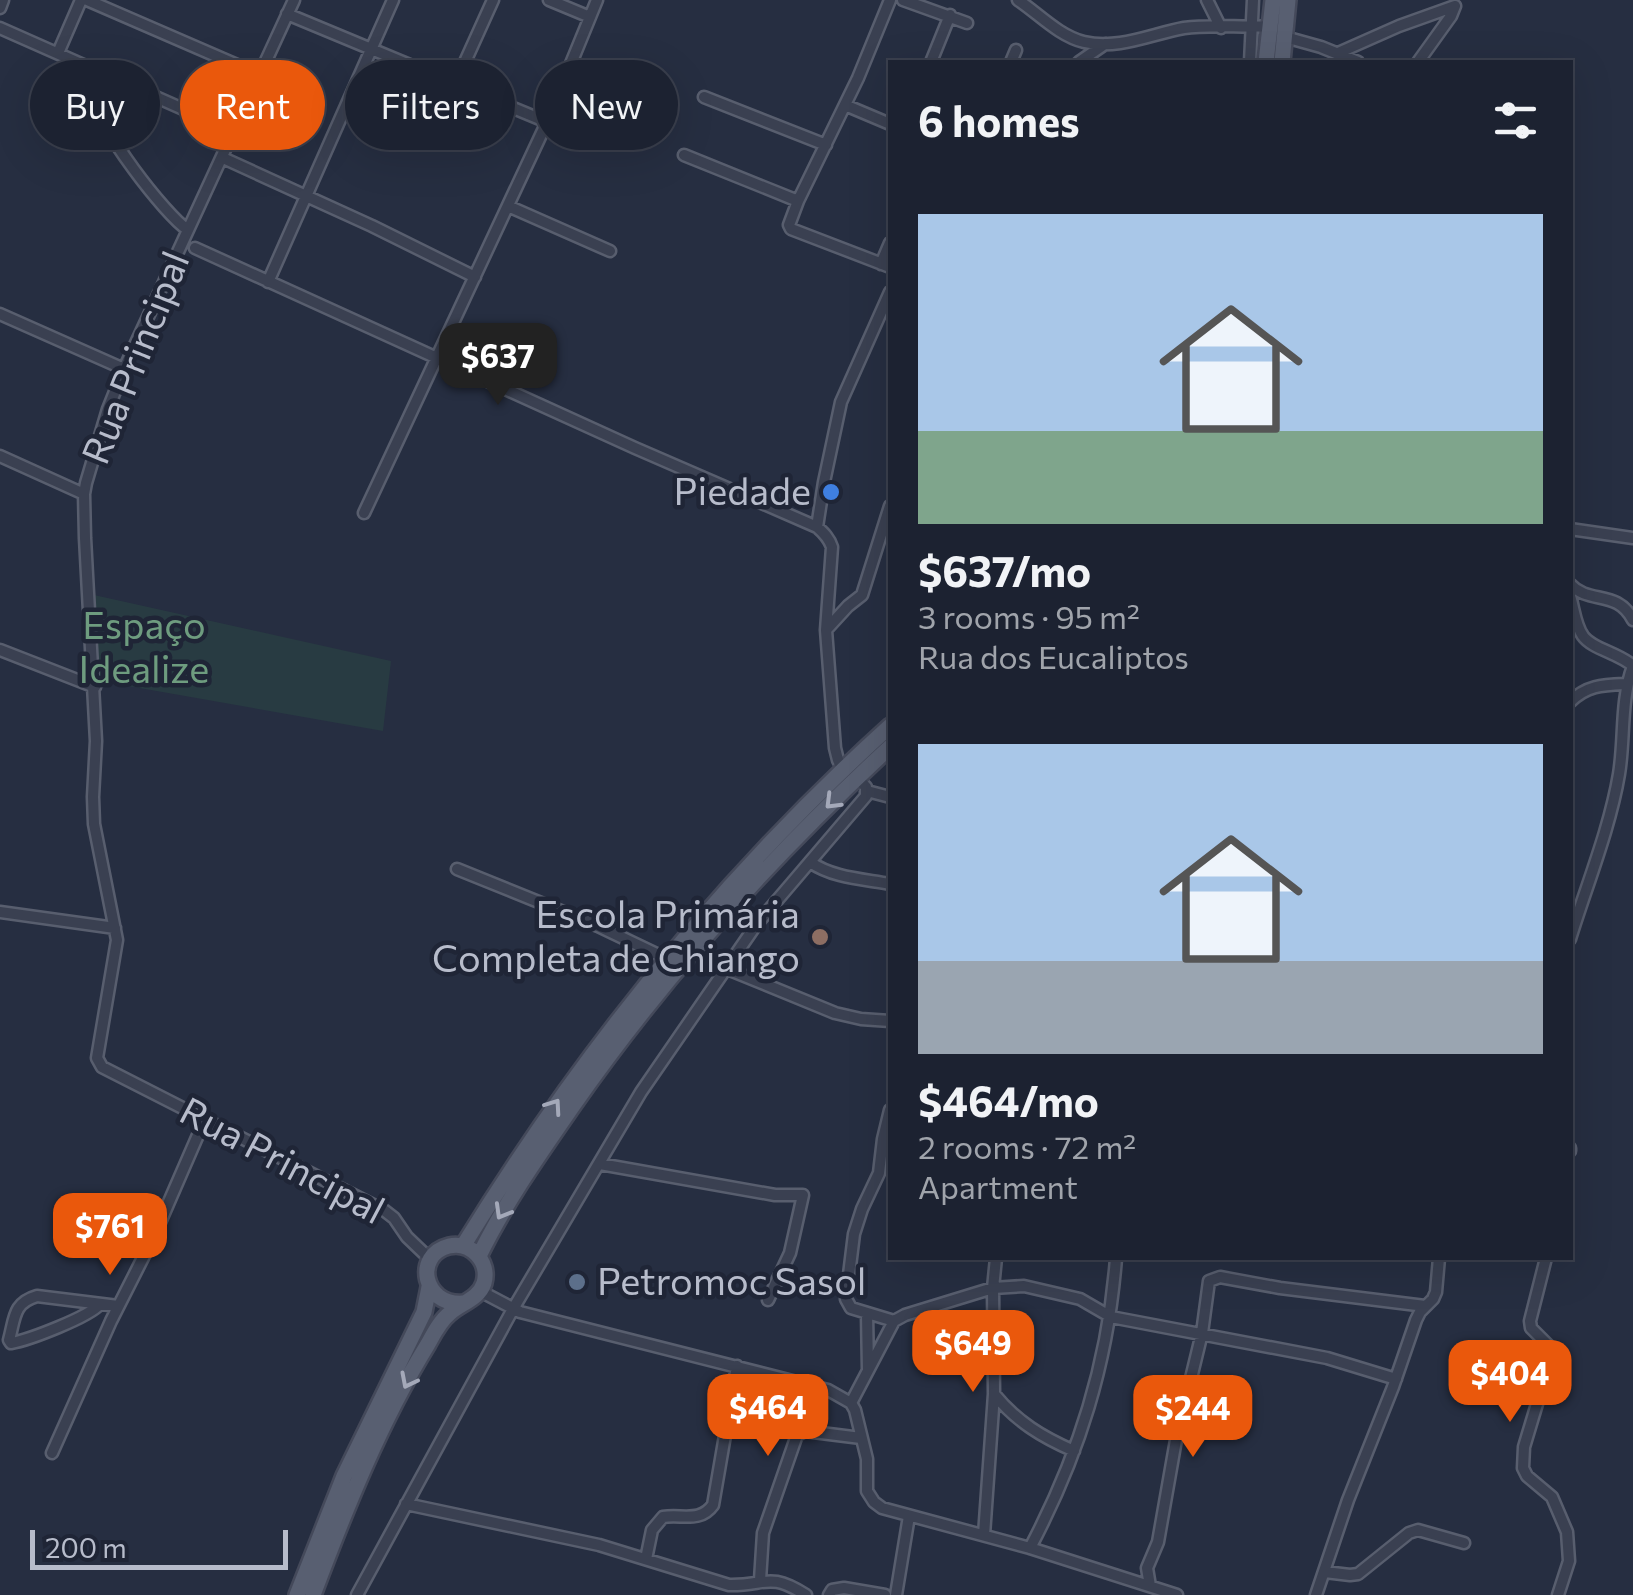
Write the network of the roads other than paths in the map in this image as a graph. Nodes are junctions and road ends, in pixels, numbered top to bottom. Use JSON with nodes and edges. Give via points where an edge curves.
{"nodes":[{"id":1,"x":4,"y":0,"type":"edge"},
{"id":2,"x":84,"y":0,"type":"edge"},
{"id":3,"x":393,"y":0,"type":"edge"},
{"id":4,"x":493,"y":0,"type":"edge"},
{"id":5,"x":549,"y":0,"type":"edge"},
{"id":6,"x":597,"y":0,"type":"edge"},
{"id":7,"x":890,"y":0,"type":"edge"},
{"id":8,"x":903,"y":0,"type":"edge"},
{"id":9,"x":1018,"y":0,"type":"edge"},
{"id":10,"x":1208,"y":0,"type":"edge"},
{"id":11,"x":1254,"y":0,"type":"edge"},
{"id":12,"x":1273,"y":0,"type":"edge"},
{"id":13,"x":1288,"y":0,"type":"edge"},
{"id":14,"x":1456,"y":3,"type":"edge"},
{"id":15,"x":289,"y":4,"type":"edge"},
{"id":16,"x":0,"y":8,"type":"edge"},
{"id":17,"x":950,"y":15,"type":"junction"},
{"id":18,"x":590,"y":18,"type":"junction"},
{"id":19,"x":967,"y":23,"type":"dead end"},
{"id":20,"x":1271,"y":26,"type":"junction"},
{"id":21,"x":1253,"y":27,"type":"junction"},
{"id":22,"x":0,"y":28,"type":"edge"},
{"id":23,"x":1221,"y":28,"type":"junction"},
{"id":24,"x":1285,"y":37,"type":"junction"},
{"id":25,"x":1106,"y":44,"type":"junction"},
{"id":26,"x":370,"y":49,"type":"junction"},
{"id":27,"x":1016,"y":50,"type":"dead end"},
{"id":28,"x":58,"y":53,"type":"junction"},
{"id":29,"x":1338,"y":53,"type":"junction"},
{"id":30,"x":74,"y":60,"type":"edge"},
{"id":31,"x":225,"y":60,"type":"edge"},
{"id":32,"x":266,"y":60,"type":"edge"},
{"id":33,"x":397,"y":60,"type":"edge"},
{"id":34,"x":466,"y":60,"type":"edge"},
{"id":35,"x":572,"y":60,"type":"edge"},
{"id":36,"x":932,"y":60,"type":"edge"},
{"id":37,"x":1013,"y":60,"type":"edge"},
{"id":38,"x":1082,"y":60,"type":"edge"},
{"id":39,"x":1250,"y":60,"type":"edge"},
{"id":40,"x":1266,"y":60,"type":"edge"},
{"id":41,"x":1282,"y":60,"type":"edge"},
{"id":42,"x":1354,"y":60,"type":"edge"},
{"id":43,"x":1419,"y":60,"type":"edge"},
{"id":44,"x":704,"y":97,"type":"dead end"},
{"id":45,"x":845,"y":105,"type":"junction"},
{"id":46,"x":888,"y":123,"type":"edge"},
{"id":47,"x":826,"y":145,"type":"junction"},
{"id":48,"x":535,"y":146,"type":"edge"},
{"id":49,"x":121,"y":150,"type":"edge"},
{"id":50,"x":226,"y":150,"type":"edge"},
{"id":51,"x":684,"y":155,"type":"dead end"},
{"id":52,"x":222,"y":158,"type":"junction"},
{"id":53,"x":306,"y":196,"type":"junction"},
{"id":54,"x":798,"y":201,"type":"junction"},
{"id":55,"x":508,"y":206,"type":"junction"},
{"id":56,"x":187,"y":232,"type":"junction"},
{"id":57,"x":195,"y":248,"type":"junction"},
{"id":58,"x":177,"y":252,"type":"junction"},
{"id":59,"x":610,"y":252,"type":"dead end"},
{"id":60,"x":886,"y":265,"type":"edge"},
{"id":61,"x":475,"y":277,"type":"junction"},
{"id":62,"x":268,"y":282,"type":"junction"},
{"id":63,"x":888,"y":296,"type":"edge"},
{"id":64,"x":0,"y":314,"type":"edge"},
{"id":65,"x":438,"y":356,"type":"junction"},
{"id":66,"x":124,"y":369,"type":"junction"},
{"id":67,"x":0,"y":456,"type":"edge"},
{"id":68,"x":84,"y":494,"type":"junction"},
{"id":69,"x":888,"y":512,"type":"edge"},
{"id":70,"x":364,"y":513,"type":"dead end"},
{"id":71,"x":817,"y":527,"type":"junction"},
{"id":72,"x":1573,"y":529,"type":"edge"},
{"id":73,"x":1633,"y":538,"type":"edge"},
{"id":74,"x":1573,"y":587,"type":"edge"},
{"id":75,"x":1573,"y":607,"type":"edge"},
{"id":76,"x":1633,"y":620,"type":"edge"},
{"id":77,"x":826,"y":630,"type":"junction"},
{"id":78,"x":0,"y":650,"type":"edge"},
{"id":79,"x":1633,"y":666,"type":"edge"},
{"id":80,"x":1627,"y":684,"type":"junction"},
{"id":81,"x":95,"y":687,"type":"junction"},
{"id":82,"x":1573,"y":700,"type":"edge"},
{"id":83,"x":888,"y":728,"type":"edge"},
{"id":84,"x":888,"y":748,"type":"edge"},
{"id":85,"x":850,"y":773,"type":"junction"},
{"id":86,"x":868,"y":791,"type":"junction"},
{"id":87,"x":888,"y":796,"type":"edge"},
{"id":88,"x":810,"y":862,"type":"junction"},
{"id":89,"x":457,"y":869,"type":"dead end"},
{"id":90,"x":888,"y":884,"type":"edge"},
{"id":91,"x":0,"y":912,"type":"edge"},
{"id":92,"x":115,"y":928,"type":"junction"},
{"id":93,"x":1573,"y":929,"type":"edge"},
{"id":94,"x":667,"y":959,"type":"junction"},
{"id":95,"x":725,"y":968,"type":"junction"},
{"id":96,"x":888,"y":1021,"type":"edge"},
{"id":97,"x":205,"y":1119,"type":"junction"},
{"id":98,"x":888,"y":1120,"type":"edge"},
{"id":99,"x":600,"y":1164,"type":"junction"},
{"id":100,"x":463,"y":1246,"type":"junction"},
{"id":101,"x":479,"y":1256,"type":"junction"},
{"id":102,"x":431,"y":1260,"type":"junction"},
{"id":103,"x":996,"y":1260,"type":"edge"},
{"id":104,"x":1116,"y":1260,"type":"edge"},
{"id":105,"x":1439,"y":1260,"type":"edge"},
{"id":106,"x":1545,"y":1260,"type":"edge"},
{"id":107,"x":430,"y":1287,"type":"junction"},
{"id":108,"x":993,"y":1288,"type":"junction"},
{"id":109,"x":480,"y":1292,"type":"junction"},
{"id":110,"x":768,"y":1300,"type":"dead end"},
{"id":111,"x":463,"y":1303,"type":"junction"},
{"id":112,"x":100,"y":1304,"type":"junction"},
{"id":113,"x":118,"y":1306,"type":"junction"},
{"id":114,"x":1425,"y":1306,"type":"junction"},
{"id":115,"x":513,"y":1310,"type":"junction"},
{"id":116,"x":866,"y":1314,"type":"junction"},
{"id":117,"x":1111,"y":1316,"type":"junction"},
{"id":118,"x":894,"y":1321,"type":"junction"},
{"id":119,"x":1202,"y":1334,"type":"junction"},
{"id":120,"x":737,"y":1366,"type":"junction"},
{"id":121,"x":868,"y":1371,"type":"junction"},
{"id":122,"x":1396,"y":1379,"type":"junction"},
{"id":123,"x":994,"y":1394,"type":"junction"},
{"id":124,"x":850,"y":1403,"type":"junction"},
{"id":125,"x":862,"y":1438,"type":"junction"},
{"id":126,"x":1074,"y":1451,"type":"junction"},
{"id":127,"x":52,"y":1453,"type":"dead end"},
{"id":128,"x":406,"y":1504,"type":"junction"},
{"id":129,"x":909,"y":1516,"type":"junction"},
{"id":130,"x":984,"y":1535,"type":"junction"},
{"id":131,"x":1464,"y":1543,"type":"dead end"},
{"id":132,"x":1030,"y":1548,"type":"junction"},
{"id":133,"x":646,"y":1559,"type":"junction"},
{"id":134,"x":1325,"y":1572,"type":"junction"},
{"id":135,"x":760,"y":1580,"type":"junction"},
{"id":136,"x":1150,"y":1586,"type":"junction"},
{"id":137,"x":734,"y":1590,"type":"edge"},
{"id":138,"x":298,"y":1595,"type":"edge"},
{"id":139,"x":314,"y":1595,"type":"edge"},
{"id":140,"x":357,"y":1595,"type":"edge"},
{"id":141,"x":806,"y":1595,"type":"edge"},
{"id":142,"x":829,"y":1595,"type":"edge"},
{"id":143,"x":885,"y":1595,"type":"edge"},
{"id":144,"x":896,"y":1595,"type":"edge"},
{"id":145,"x":1176,"y":1595,"type":"edge"},
{"id":146,"x":1316,"y":1595,"type":"edge"},
{"id":147,"x":1558,"y":1595,"type":"edge"}],
"edges":[{"from":1,"to":16,"type":"street"},
{"from":2,"to":28,"type":"street"},
{"from":2,"to":31,"type":"street"},
{"from":3,"to":26,"type":"street"},
{"from":4,"to":34,"type":"street"},
{"from":5,"to":18,"type":"street"},
{"from":6,"to":18,"type":"street"},
{"from":7,"to":45,"type":"street"},
{"from":8,"to":17,"type":"street"},
{"from":9,"to":25,"type":"street","via":[[1069,36]]},
{"from":10,"to":23,"type":"street"},
{"from":11,"to":21,"type":"street"},
{"from":12,"to":20,"type":"main road"},
{"from":13,"to":24,"type":"main road"},
{"from":14,"to":29,"type":"street"},
{"from":14,"to":43,"type":"street"},
{"from":15,"to":26,"type":"street"},
{"from":15,"to":32,"type":"street","name":"Rua Principal"},
{"from":17,"to":19,"type":"street"},
{"from":17,"to":36,"type":"street"},
{"from":18,"to":35,"type":"street"},
{"from":20,"to":21,"type":"street"},
{"from":20,"to":40,"type":"main road"},
{"from":21,"to":23,"type":"street"},
{"from":21,"to":39,"type":"street"},
{"from":22,"to":28,"type":"street"},
{"from":23,"to":25,"type":"street"},
{"from":24,"to":29,"type":"street"},
{"from":24,"to":41,"type":"main road"},
{"from":25,"to":38,"type":"street"},
{"from":26,"to":33,"type":"street"},
{"from":26,"to":53,"type":"street"},
{"from":27,"to":37,"type":"street"},
{"from":28,"to":30,"type":"street"},
{"from":29,"to":42,"type":"street"},
{"from":44,"to":47,"type":"street"},
{"from":45,"to":46,"type":"street"},
{"from":45,"to":47,"type":"street"},
{"from":47,"to":54,"type":"street"},
{"from":48,"to":55,"type":"street"},
{"from":49,"to":56,"type":"street"},
{"from":50,"to":52,"type":"street","name":"Rua Principal"},
{"from":51,"to":54,"type":"street"},
{"from":52,"to":53,"type":"street"},
{"from":52,"to":56,"type":"street","name":"Rua Principal"},
{"from":53,"to":61,"type":"street"},
{"from":53,"to":62,"type":"street"},
{"from":54,"to":60,"type":"street","via":[[791,229]]},
{"from":55,"to":59,"type":"street"},
{"from":55,"to":61,"type":"street"},
{"from":56,"to":57,"type":"street"},
{"from":56,"to":58,"type":"street","name":"Rua Principal"},
{"from":57,"to":58,"type":"street"},
{"from":57,"to":62,"type":"street"},
{"from":58,"to":66,"type":"street","name":"Rua Principal"},
{"from":61,"to":65,"type":"street"},
{"from":62,"to":65,"type":"street"},
{"from":63,"to":71,"type":"street","via":[[841,402]]},
{"from":64,"to":66,"type":"street"},
{"from":65,"to":70,"type":"street"},
{"from":65,"to":71,"type":"street"},
{"from":66,"to":68,"type":"street","name":"Rua Principal"},
{"from":67,"to":68,"type":"street"},
{"from":68,"to":81,"type":"street","name":"Rua Principal"},
{"from":69,"to":77,"type":"street","via":[[862,594]]},
{"from":71,"to":77,"type":"street","via":[[832,546]]},
{"from":72,"to":73,"type":"street"},
{"from":74,"to":76,"type":"street","via":[[1624,606]]},
{"from":75,"to":79,"type":"street","via":[[1585,639]]},
{"from":77,"to":85,"type":"street","via":[[835,748]]},
{"from":78,"to":81,"type":"street"},
{"from":79,"to":80,"type":"street"},
{"from":80,"to":82,"type":"street","via":[[1588,688]]},
{"from":80,"to":93,"type":"street","via":[[1614,798]]},
{"from":81,"to":92,"type":"street","name":"Rua Principal","via":[[94,824]]},
{"from":83,"to":85,"type":"main road"},
{"from":84,"to":85,"type":"main road"},
{"from":85,"to":86,"type":"street"},
{"from":85,"to":94,"type":"main road","via":[[763,848]]},
{"from":85,"to":101,"type":"main road","one_way":true,"via":[[599,1069],[520,1182]]},
{"from":86,"to":87,"type":"street"},
{"from":86,"to":88,"type":"street"},
{"from":88,"to":90,"type":"street","via":[[839,876]]},
{"from":88,"to":95,"type":"street"},
{"from":89,"to":94,"type":"street"},
{"from":91,"to":92,"type":"street"},
{"from":92,"to":97,"type":"street","name":"Rua Principal","via":[[98,1064]]},
{"from":100,"to":94,"type":"main road","one_way":true,"via":[[555,1104]]},
{"from":95,"to":96,"type":"street","via":[[835,1013]]},
{"from":95,"to":99,"type":"street"},
{"from":97,"to":102,"type":"street","name":"Rua Principal","via":[[385,1210]]},
{"from":97,"to":113,"type":"street"},
{"from":98,"to":116,"type":"street","via":[[879,1174],[854,1234],[846,1292],[847,1304]]},
{"from":99,"to":110,"type":"street","via":[[774,1196],[804,1195],[790,1253]]},
{"from":99,"to":115,"type":"street"},
{"from":100,"to":101,"type":"main road"},
{"from":100,"to":102,"type":"main road","via":[[441,1249]]},
{"from":101,"to":109,"type":"main road","via":[[485,1274]]},
{"from":102,"to":107,"type":"main road"},
{"from":103,"to":108,"type":"street"},
{"from":104,"to":117,"type":"street"},
{"from":105,"to":114,"type":"street","via":[[1436,1292]]},
{"from":106,"to":147,"type":"street","via":[[1530,1321],[1552,1354],[1523,1468],[1552,1497],[1567,1532],[1569,1561]]},
{"from":107,"to":111,"type":"main road","via":[[444,1301]]},
{"from":107,"to":138,"type":"main road"},
{"from":108,"to":117,"type":"street","via":[[1068,1295]]},
{"from":108,"to":118,"type":"street"},
{"from":108,"to":123,"type":"street"},
{"from":109,"to":111,"type":"main road"},
{"from":109,"to":115,"type":"street"},
{"from":111,"to":139,"type":"main road","one_way":true,"via":[[443,1320],[403,1390]]},
{"from":112,"to":112,"type":"street","via":[[30,1298],[18,1306],[9,1340],[25,1340]]},
{"from":112,"to":113,"type":"street"},
{"from":113,"to":127,"type":"street"},
{"from":114,"to":119,"type":"street","via":[[1215,1277]]},
{"from":114,"to":122,"type":"street"},
{"from":115,"to":120,"type":"street"},
{"from":115,"to":128,"type":"street"},
{"from":116,"to":118,"type":"street"},
{"from":116,"to":121,"type":"street"},
{"from":117,"to":119,"type":"street"},
{"from":117,"to":126,"type":"street"},
{"from":118,"to":121,"type":"street"},
{"from":119,"to":122,"type":"street","via":[[1328,1358]]},
{"from":119,"to":136,"type":"street","via":[[1147,1568]]},
{"from":120,"to":124,"type":"street","via":[[828,1390]]},
{"from":120,"to":133,"type":"street","via":[[714,1505],[698,1517],[662,1516]]},
{"from":121,"to":124,"type":"street"},
{"from":122,"to":134,"type":"street"},
{"from":123,"to":126,"type":"street","via":[[1026,1426]]},
{"from":123,"to":130,"type":"street"},
{"from":124,"to":125,"type":"street"},
{"from":125,"to":129,"type":"street","via":[[870,1497]]},
{"from":125,"to":135,"type":"street","via":[[804,1430],[797,1435],[763,1533]]},
{"from":126,"to":132,"type":"street"},
{"from":128,"to":133,"type":"street"},
{"from":128,"to":140,"type":"street"},
{"from":129,"to":130,"type":"street"},
{"from":129,"to":144,"type":"street"},
{"from":130,"to":132,"type":"street"},
{"from":131,"to":134,"type":"street","via":[[1418,1530],[1358,1574]]},
{"from":132,"to":136,"type":"street"},
{"from":133,"to":137,"type":"street"},
{"from":134,"to":146,"type":"street"},
{"from":135,"to":137,"type":"street"},
{"from":135,"to":141,"type":"street"},
{"from":136,"to":145,"type":"street"},
{"from":142,"to":143,"type":"street","via":[[844,1588]]}]}
